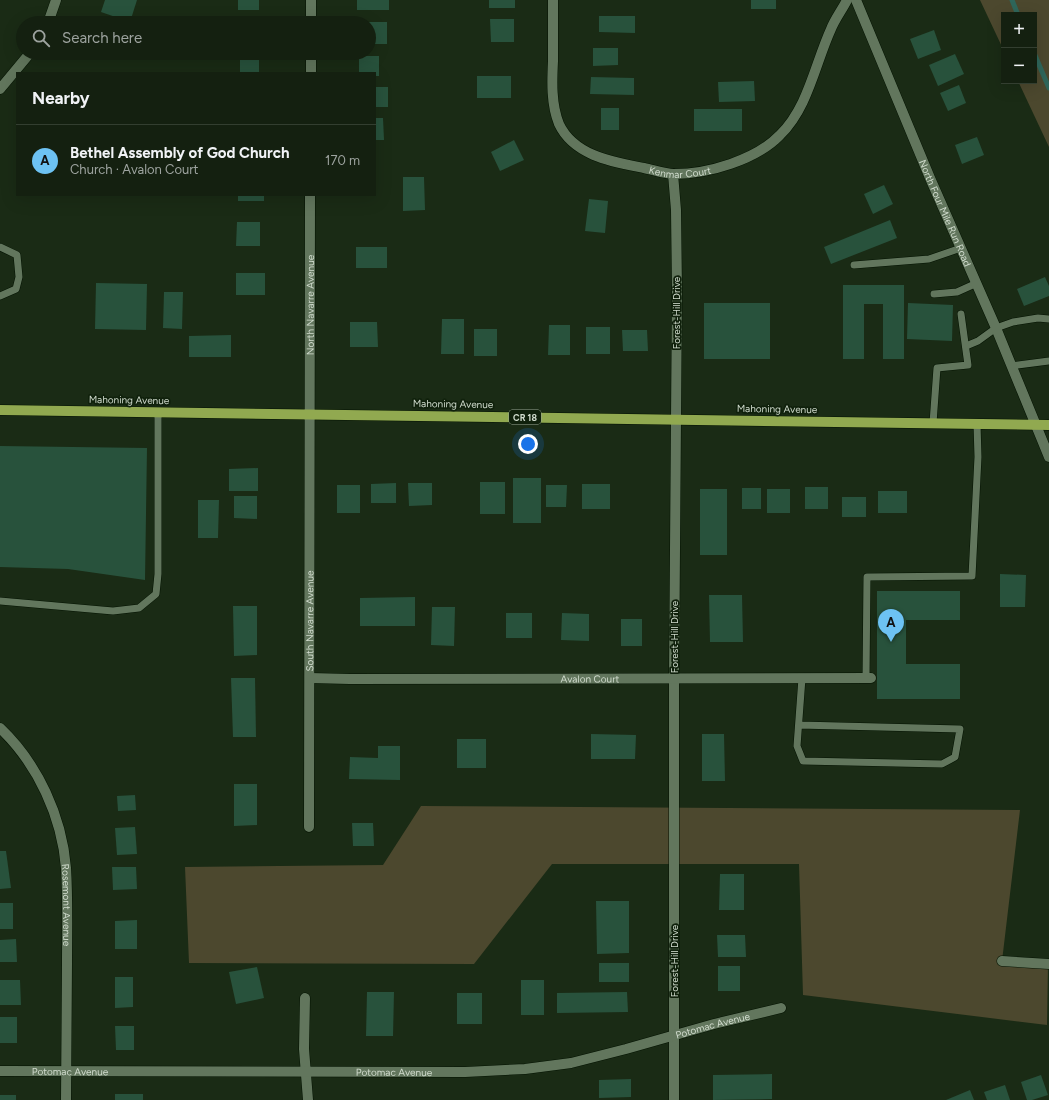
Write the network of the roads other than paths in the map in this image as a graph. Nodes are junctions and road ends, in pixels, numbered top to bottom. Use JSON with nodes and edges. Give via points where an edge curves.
{"nodes":[{"id":1,"x":56,"y":0,"type":"edge"},
{"id":2,"x":311,"y":0,"type":"edge"},
{"id":3,"x":553,"y":0,"type":"edge"},
{"id":4,"x":847,"y":0,"type":"edge"},
{"id":5,"x":856,"y":0,"type":"edge"},
{"id":6,"x":50,"y":16,"type":"edge"},
{"id":7,"x":311,"y":16,"type":"edge"},
{"id":8,"x":24,"y":60,"type":"edge"},
{"id":9,"x":311,"y":60,"type":"edge"},
{"id":10,"x":311,"y":72,"type":"edge"},
{"id":11,"x":0,"y":89,"type":"edge"},
{"id":12,"x":673,"y":174,"type":"junction"},
{"id":13,"x":310,"y":196,"type":"edge"},
{"id":14,"x":0,"y":247,"type":"edge"},
{"id":15,"x":961,"y":248,"type":"junction"},
{"id":16,"x":854,"y":265,"type":"dead end"},
{"id":17,"x":977,"y":283,"type":"junction"},
{"id":18,"x":934,"y":294,"type":"dead end"},
{"id":19,"x":0,"y":296,"type":"edge"},
{"id":20,"x":961,"y":314,"type":"dead end"},
{"id":21,"x":1049,"y":319,"type":"edge"},
{"id":22,"x":996,"y":328,"type":"junction"},
{"id":23,"x":966,"y":346,"type":"junction"},
{"id":24,"x":1049,"y":361,"type":"edge"},
{"id":25,"x":1012,"y":366,"type":"junction"},
{"id":26,"x":0,"y":410,"type":"edge"},
{"id":27,"x":158,"y":412,"type":"junction"},
{"id":28,"x":310,"y":415,"type":"junction"},
{"id":29,"x":675,"y":419,"type":"junction"},
{"id":30,"x":933,"y":423,"type":"junction"},
{"id":31,"x":977,"y":424,"type":"junction"},
{"id":32,"x":1035,"y":425,"type":"junction"},
{"id":33,"x":1049,"y":425,"type":"edge"},
{"id":34,"x":1049,"y":457,"type":"edge"},
{"id":35,"x":0,"y":601,"type":"edge"},
{"id":36,"x":310,"y":678,"type":"junction"},
{"id":37,"x":674,"y":678,"type":"junction"},
{"id":38,"x":802,"y":678,"type":"junction"},
{"id":39,"x":868,"y":678,"type":"joint"},
{"id":40,"x":799,"y":725,"type":"junction"},
{"id":41,"x":0,"y":728,"type":"edge"},
{"id":42,"x":309,"y":827,"type":"dead end"},
{"id":43,"x":1002,"y":961,"type":"dead end"},
{"id":44,"x":1049,"y":964,"type":"edge"},
{"id":45,"x":304,"y":998,"type":"dead end"},
{"id":46,"x":781,"y":1008,"type":"dead end"},
{"id":47,"x":674,"y":1035,"type":"junction"},
{"id":48,"x":0,"y":1071,"type":"edge"},
{"id":49,"x":66,"y":1071,"type":"junction"},
{"id":50,"x":306,"y":1072,"type":"junction"},
{"id":51,"x":66,"y":1100,"type":"edge"},
{"id":52,"x":308,"y":1100,"type":"edge"},
{"id":53,"x":674,"y":1100,"type":"edge"}],
"edges":[{"from":1,"to":6,"type":"street"},
{"from":2,"to":7,"type":"street"},
{"from":3,"to":12,"type":"street","name":"Kenmar Court","via":[[553,100],[564,132],[582,149],[601,158]]},
{"from":4,"to":12,"type":"street","name":"Kenmar Court","via":[[831,29],[803,100],[793,120],[781,134],[753,155],[720,167]]},
{"from":5,"to":15,"type":"street","name":"North Four Mile Run Road"},
{"from":8,"to":11,"type":"street"},
{"from":9,"to":10,"type":"street"},
{"from":12,"to":29,"type":"street","name":"Forest-Hill Drive","via":[[677,290]]},
{"from":13,"to":28,"type":"street","name":"North Navarre Avenue"},
{"from":14,"to":19,"type":"lane","via":[[17,255],[19,277],[16,289]]},
{"from":15,"to":16,"type":"lane","via":[[929,259]]},
{"from":15,"to":17,"type":"street","name":"North Four Mile Run Road"},
{"from":17,"to":18,"type":"lane","via":[[957,292]]},
{"from":17,"to":22,"type":"street","name":"North Four Mile Run Road"},
{"from":20,"to":23,"type":"lane"},
{"from":21,"to":22,"type":"lane","via":[[1013,322]]},
{"from":22,"to":23,"type":"lane"},
{"from":22,"to":25,"type":"street","name":"North Four Mile Run Road"},
{"from":23,"to":30,"type":"lane","via":[[968,365],[937,368]]},
{"from":24,"to":25,"type":"lane"},
{"from":25,"to":32,"type":"street","name":"North Four Mile Run Road"},
{"from":26,"to":27,"type":"main road","name":"Mahoning Avenue","number":"CR 18"},
{"from":27,"to":28,"type":"main road","name":"Mahoning Avenue","number":"CR 18"},
{"from":27,"to":35,"type":"lane","via":[[156,594],[139,608],[113,611]]},
{"from":28,"to":29,"type":"main road","name":"Mahoning Avenue","number":"CR 18"},
{"from":28,"to":36,"type":"street","name":"South Navarre Avenue"},
{"from":29,"to":30,"type":"main road","name":"Mahoning Avenue","number":"CR 18"},
{"from":29,"to":37,"type":"street","name":"Forest-Hill Drive"},
{"from":30,"to":31,"type":"main road","name":"Mahoning Avenue","number":"CR 18"},
{"from":31,"to":32,"type":"main road","name":"Mahoning Avenue","number":"CR 18"},
{"from":31,"to":39,"type":"lane","via":[[978,457],[972,576],[867,577]]},
{"from":32,"to":33,"type":"main road","name":"Mahoning Avenue","number":"CR 18"},
{"from":32,"to":34,"type":"street","name":"North Four Mile Run Road"},
{"from":36,"to":37,"type":"street","name":"Avalon Court"},
{"from":36,"to":42,"type":"street","name":"South Navarre Avenue"},
{"from":37,"to":38,"type":"street","name":"Avalon Court"},
{"from":37,"to":47,"type":"street","name":"Forest-Hill Drive"},
{"from":38,"to":39,"type":"street","name":"Avalon Court"},
{"from":38,"to":40,"type":"lane"},
{"from":40,"to":40,"type":"lane","via":[[798,746],[803,761],[942,764],[955,756],[960,729]]},
{"from":41,"to":49,"type":"street","name":"Rosemont Avenue","via":[[20,750],[39,778],[61,836],[66,868],[67,910]]},
{"from":43,"to":44,"type":"street"},
{"from":45,"to":50,"type":"street"},
{"from":46,"to":47,"type":"street","name":"Potomac Avenue"},
{"from":47,"to":50,"type":"street","name":"Potomac Avenue","via":[[571,1063],[525,1070]]},
{"from":47,"to":53,"type":"street","name":"Forest-Hill Drive"},
{"from":48,"to":49,"type":"street","name":"Potomac Avenue"},
{"from":49,"to":50,"type":"street","name":"Potomac Avenue"},
{"from":49,"to":51,"type":"street","name":"Rosemont Avenue"},
{"from":50,"to":52,"type":"street"}]}
